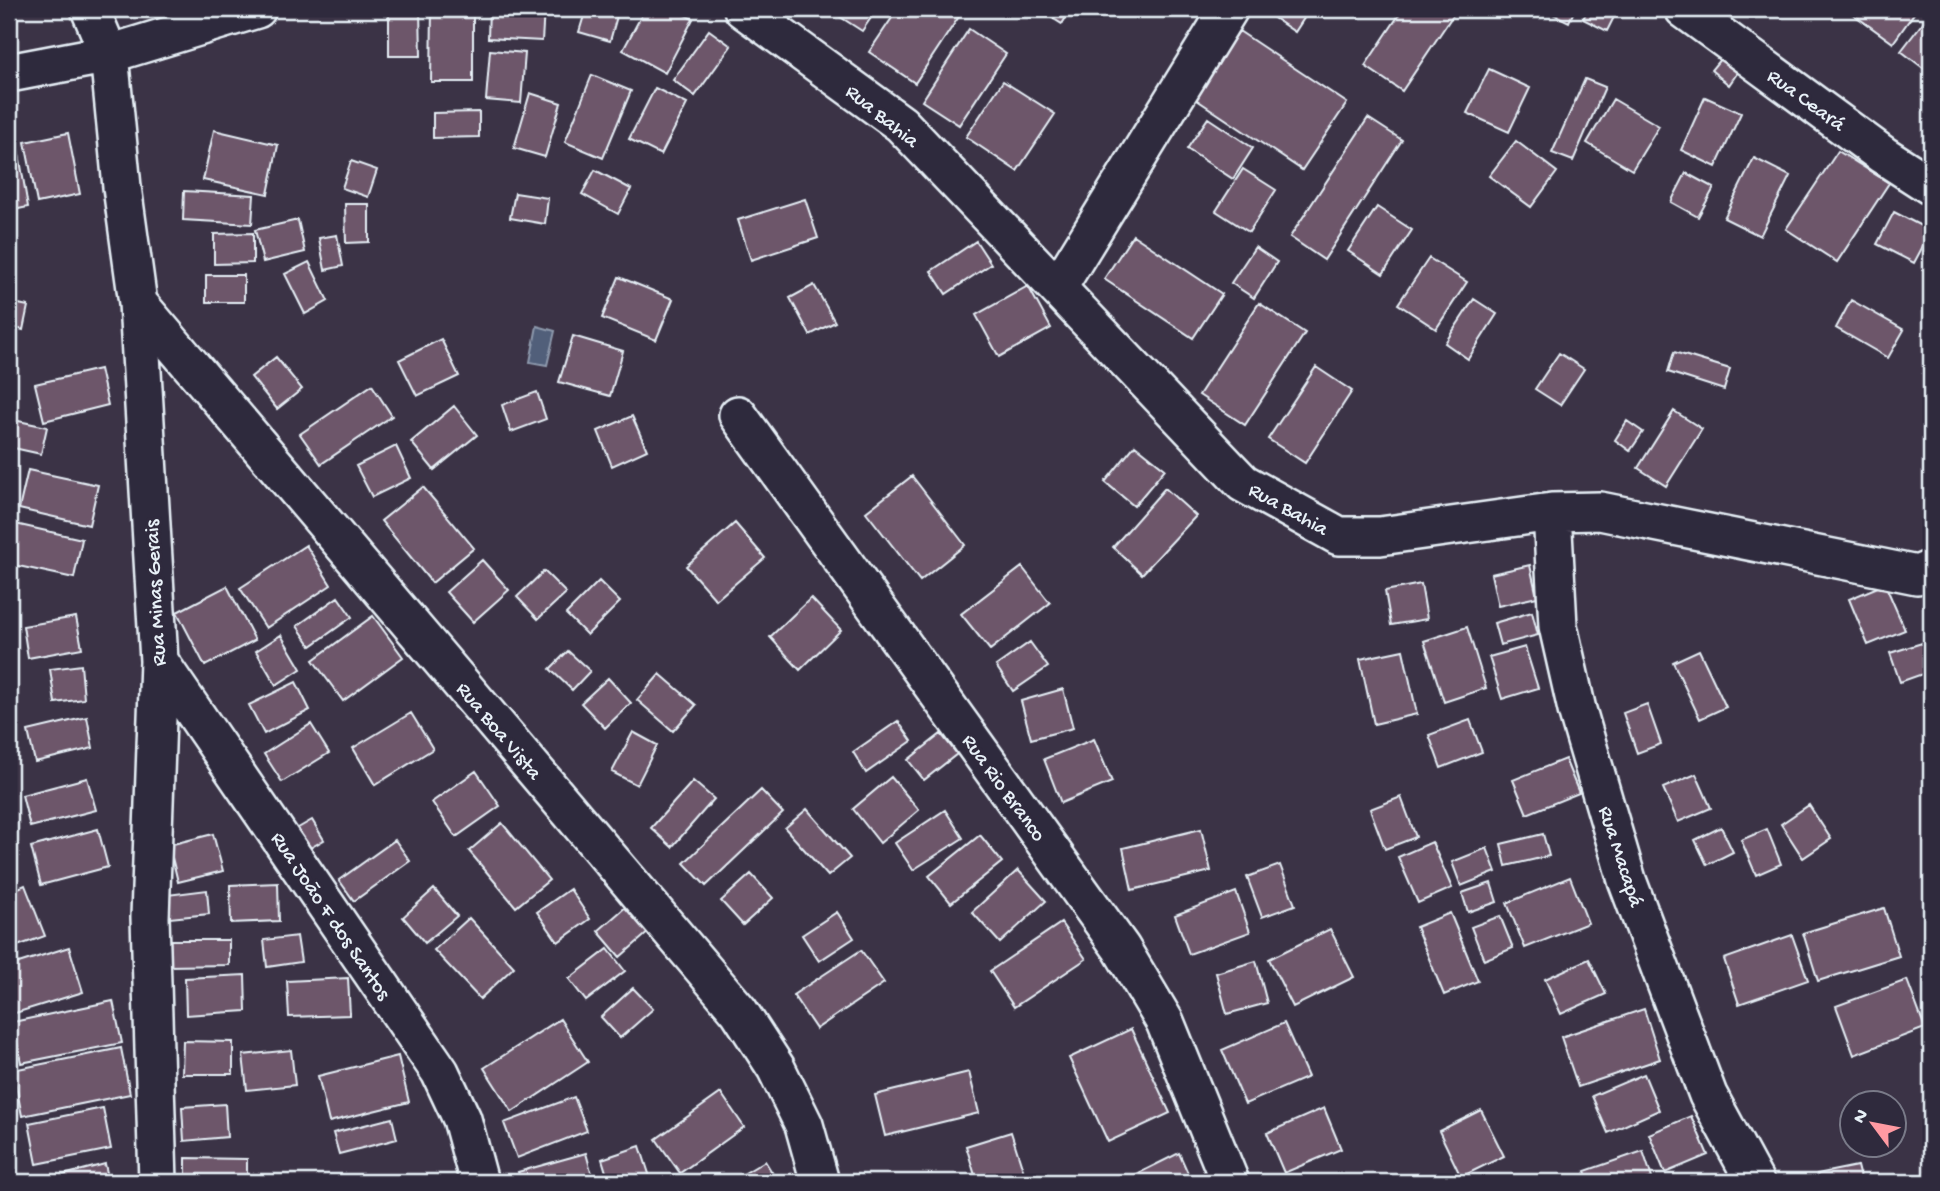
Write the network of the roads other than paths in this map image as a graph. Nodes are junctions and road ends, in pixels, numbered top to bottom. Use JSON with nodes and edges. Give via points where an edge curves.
{"nodes":[{"id":1,"x":90,"y":9,"type":"edge"},
{"id":2,"x":257,"y":9,"type":"edge"},
{"id":3,"x":743,"y":9,"type":"edge"},
{"id":4,"x":1229,"y":9,"type":"edge"},
{"id":5,"x":1684,"y":9,"type":"edge"},
{"id":6,"x":109,"y":54,"type":"junction"},
{"id":7,"x":9,"y":73,"type":"edge"},
{"id":8,"x":1931,"y":186,"type":"edge"},
{"id":9,"x":1058,"y":287,"type":"junction"},
{"id":10,"x":138,"y":303,"type":"junction"},
{"id":11,"x":738,"y":415,"type":"dead end"},
{"id":12,"x":1552,"y":512,"type":"junction"},
{"id":13,"x":1931,"y":569,"type":"edge"},
{"id":14,"x":159,"y":661,"type":"junction"},
{"id":15,"x":158,"y":1182,"type":"edge"},
{"id":16,"x":479,"y":1182,"type":"edge"},
{"id":17,"x":820,"y":1182,"type":"edge"},
{"id":18,"x":1230,"y":1182,"type":"edge"},
{"id":19,"x":1755,"y":1182,"type":"edge"}],
"edges":[{"from":1,"to":6,"type":"street","name":"Rua Minas Gerais"},
{"from":2,"to":6,"type":"street"},
{"from":3,"to":9,"type":"street","name":"Rua Bahia","via":[[901,124]]},
{"from":4,"to":9,"type":"street"},
{"from":5,"to":8,"type":"street","name":"Rua Ceará"},
{"from":6,"to":7,"type":"street"},
{"from":6,"to":10,"type":"street","name":"Rua Minas Gerais"},
{"from":9,"to":12,"type":"street","name":"Rua Bahia","via":[[1243,483],[1339,536],[1380,536]]},
{"from":10,"to":14,"type":"street","name":"Rua Minas Gerais"},
{"from":10,"to":17,"type":"street","name":"Rua Boa Vista","via":[[738,1012],[776,1068],[804,1125]]},
{"from":11,"to":18,"type":"street","name":"Rua Rio Branco","via":[[1121,948],[1165,1022]]},
{"from":12,"to":13,"type":"street","name":"Rua Bahia","via":[[1600,511],[1917,575]]},
{"from":12,"to":19,"type":"street","name":"Rua Macapá","via":[[1558,626],[1577,710],[1627,880],[1708,1095]]},
{"from":14,"to":15,"type":"street","name":"Rua Minas Gerais","via":[[150,917]]},
{"from":14,"to":16,"type":"street","name":"Rua João F dos Santos","via":[[440,1072],[463,1119]]}]}
